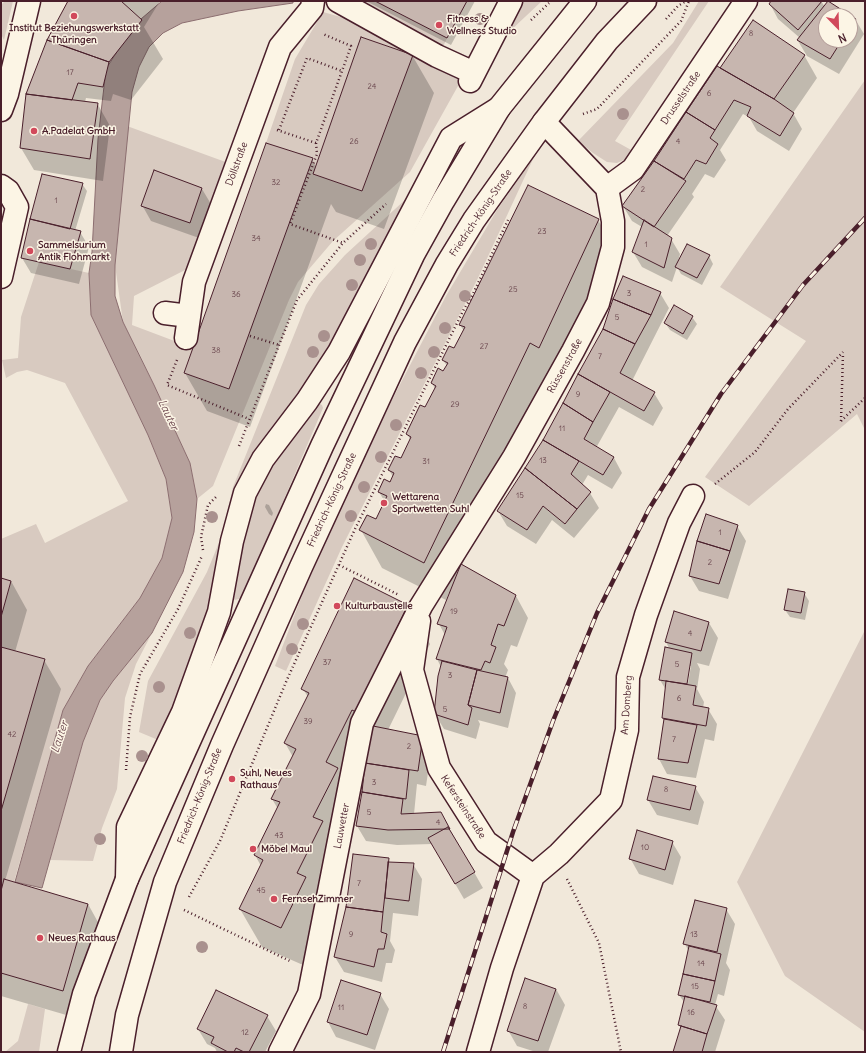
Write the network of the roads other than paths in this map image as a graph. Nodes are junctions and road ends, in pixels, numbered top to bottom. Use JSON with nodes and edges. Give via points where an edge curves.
{"nodes":[{"id":1,"x":29,"y":1,"type":"edge"},
{"id":2,"x":313,"y":1,"type":"edge"},
{"id":3,"x":338,"y":1,"type":"edge"},
{"id":4,"x":511,"y":1,"type":"edge"},
{"id":5,"x":585,"y":1,"type":"edge"},
{"id":6,"x":645,"y":1,"type":"edge"},
{"id":7,"x":746,"y":1,"type":"edge"},
{"id":8,"x":3,"y":94,"type":"edge"},
{"id":9,"x":499,"y":108,"type":"junction"},
{"id":10,"x":544,"y":122,"type":"junction"},
{"id":11,"x":1,"y":186,"type":"edge"},
{"id":12,"x":607,"y":188,"type":"junction"},
{"id":13,"x":1,"y":277,"type":"edge"},
{"id":14,"x":165,"y":313,"type":"dead end"},
{"id":15,"x":189,"y":316,"type":"junction"},
{"id":16,"x":183,"y":346,"type":"road end"},
{"id":17,"x":693,"y":496,"type":"road end"},
{"id":18,"x":421,"y":606,"type":"junction"},
{"id":19,"x":533,"y":876,"type":"junction"},
{"id":20,"x":127,"y":879,"type":"junction"},
{"id":21,"x":70,"y":1052,"type":"edge"},
{"id":22,"x":121,"y":1052,"type":"edge"},
{"id":23,"x":280,"y":1052,"type":"edge"},
{"id":24,"x":478,"y":1052,"type":"edge"}],
"edges":[{"from":1,"to":8,"type":"street"},
{"from":2,"to":15,"type":"street","name":"Döllstraße","via":[[312,8],[280,47],[194,282]]},
{"from":3,"to":4,"type":"street","via":[[472,77]]},
{"from":5,"to":9,"type":"street"},
{"from":6,"to":10,"type":"street","name":"Friedrich-König-Straße","via":[[607,41]]},
{"from":7,"to":12,"type":"street","name":"Drusselstraße","via":[[633,169]]},
{"from":9,"to":20,"type":"street","via":[[413,256],[322,446]]},
{"from":9,"to":20,"type":"street","via":[[451,138],[339,352],[307,401],[263,459],[245,493],[232,540],[220,612],[183,712],[128,827]]},
{"from":10,"to":12,"type":"street"},
{"from":10,"to":22,"type":"street","name":"Friedrich-König-Straße","via":[[474,220],[447,264],[405,342],[298,574],[165,882],[127,1015]]},
{"from":11,"to":13,"type":"street","via":[[8,191],[17,207]]},
{"from":12,"to":18,"type":"street","name":"Rüssenstraße","via":[[613,221],[613,247],[598,303],[514,457]]},
{"from":14,"to":15,"type":"street"},
{"from":15,"to":16,"type":"street","name":"Döllstraße"},
{"from":17,"to":19,"type":"street","name":"Am Domberg","via":[[679,523],[646,616],[628,677],[627,730],[611,800],[559,854]]},
{"from":18,"to":19,"type":"street","name":"Kefersteinstraße","via":[[412,670],[438,768],[486,842]]},
{"from":18,"to":23,"type":"street","name":"Lauwetter","via":[[362,723],[309,994]]},
{"from":19,"to":24,"type":"street","via":[[502,968]]},
{"from":20,"to":21,"type":"street","via":[[84,994]]}]}
